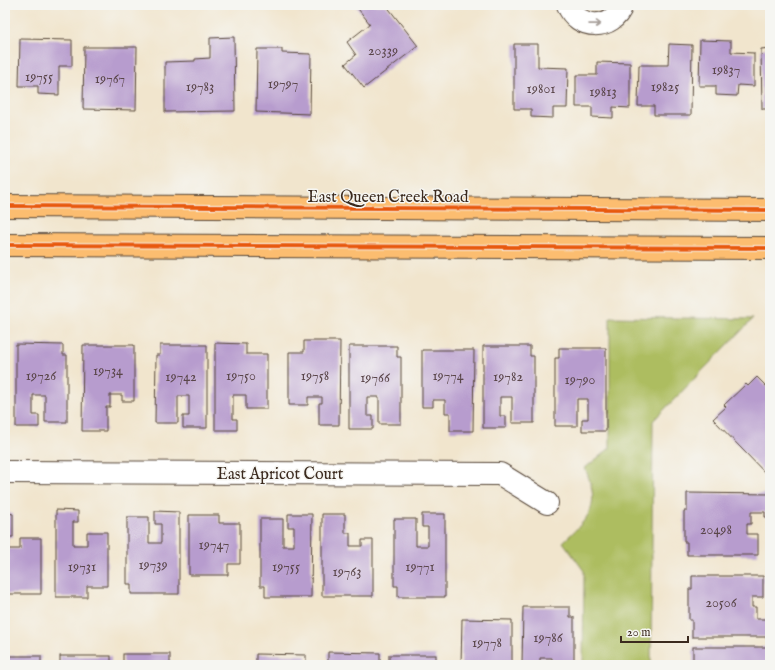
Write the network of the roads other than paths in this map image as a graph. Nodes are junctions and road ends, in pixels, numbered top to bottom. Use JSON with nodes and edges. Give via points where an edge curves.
{"nodes":[{"id":1,"x":568,"y":5,"type":"edge"},
{"id":2,"x":622,"y":5,"type":"edge"},
{"id":3,"x":5,"y":206,"type":"edge"},
{"id":4,"x":770,"y":210,"type":"edge"},
{"id":5,"x":5,"y":245,"type":"edge"},
{"id":6,"x":770,"y":248,"type":"edge"},
{"id":7,"x":5,"y":472,"type":"edge"},
{"id":8,"x":547,"y":504,"type":"dead end"}],
"edges":[{"from":1,"to":2,"type":"street","one_way":true,"via":[[575,16],[595,25],[613,18]]},
{"from":3,"to":4,"type":"main road","name":"East Queen Creek Road"},
{"from":5,"to":6,"type":"main road"},
{"from":7,"to":8,"type":"street","name":"East Apricot Court","via":[[500,474]]}]}
